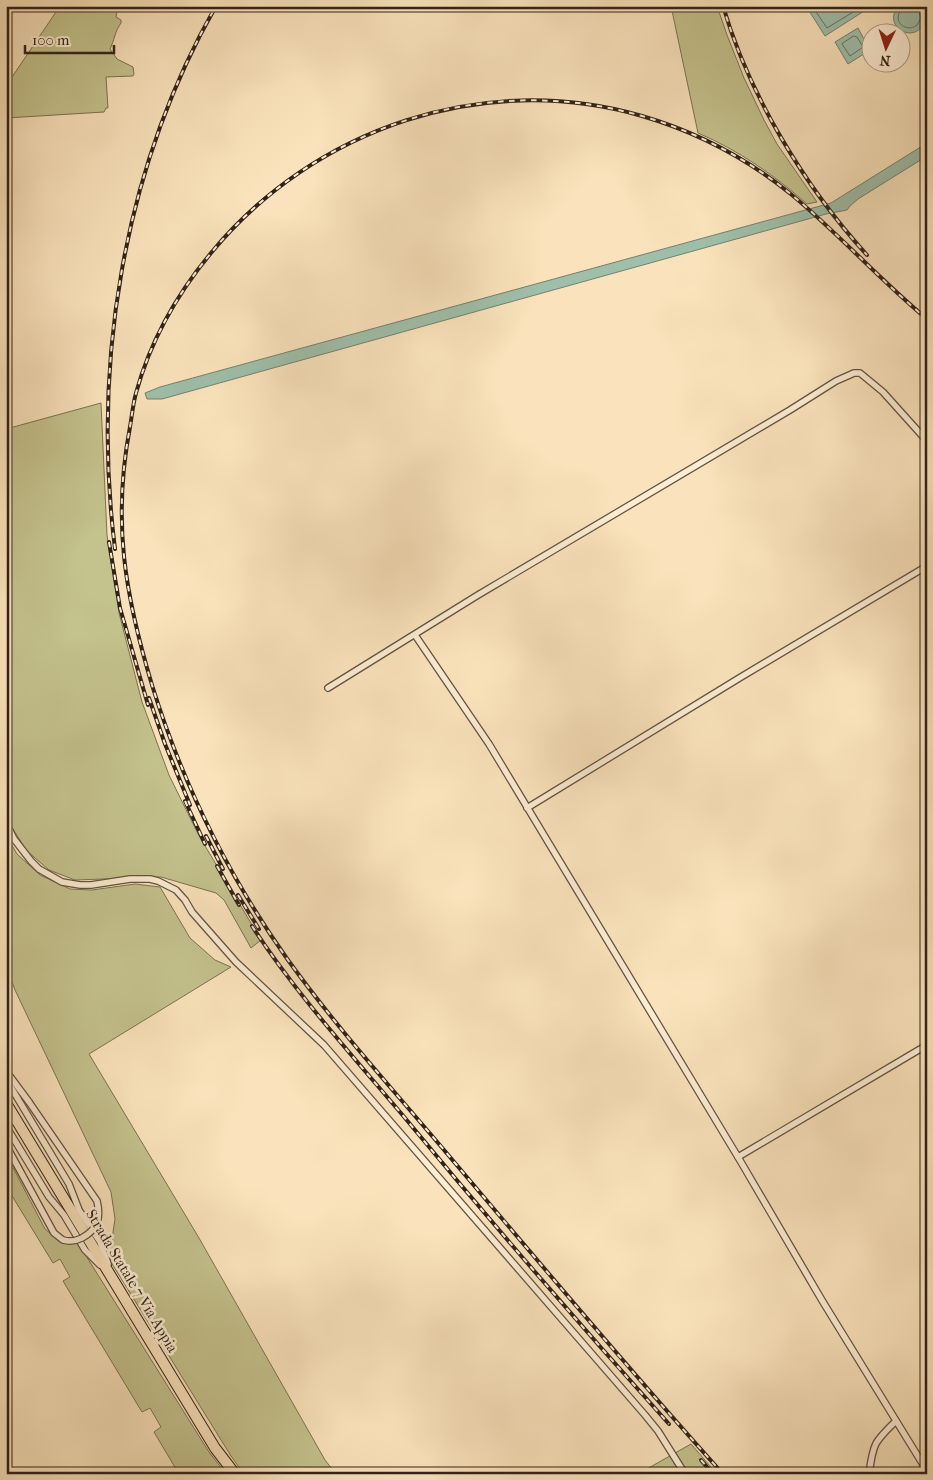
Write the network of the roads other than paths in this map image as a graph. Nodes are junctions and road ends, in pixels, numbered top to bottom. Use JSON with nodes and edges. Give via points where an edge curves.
{"nodes":[{"id":1,"x":927,"y":441,"type":"edge"},
{"id":2,"x":927,"y":566,"type":"edge"},
{"id":3,"x":415,"y":635,"type":"junction"},
{"id":4,"x":328,"y":688,"type":"dead end"},
{"id":5,"x":527,"y":808,"type":"junction"},
{"id":6,"x":6,"y":823,"type":"edge"},
{"id":7,"x":927,"y":1045,"type":"edge"},
{"id":8,"x":6,"y":1071,"type":"edge"},
{"id":9,"x":6,"y":1079,"type":"edge"},
{"id":10,"x":6,"y":1103,"type":"edge"},
{"id":11,"x":6,"y":1126,"type":"edge"},
{"id":12,"x":6,"y":1145,"type":"edge"},
{"id":13,"x":738,"y":1157,"type":"junction"},
{"id":14,"x":115,"y":1282,"type":"junction"},
{"id":15,"x":896,"y":1421,"type":"junction"},
{"id":16,"x":927,"y":1471,"type":"edge"},
{"id":17,"x":235,"y":1474,"type":"edge"},
{"id":18,"x":685,"y":1474,"type":"edge"},
{"id":19,"x":869,"y":1474,"type":"edge"}],
"edges":[{"from":1,"to":3,"type":"street","via":[[883,392],[860,373],[854,372]]},
{"from":2,"to":5,"type":"street"},
{"from":3,"to":4,"type":"street"},
{"from":3,"to":5,"type":"street","via":[[489,744]]},
{"from":5,"to":13,"type":"street"},
{"from":6,"to":18,"type":"street","via":[[14,839],[39,869],[62,882],[91,885],[150,879],[176,890],[236,962],[324,1045],[645,1414]]},
{"from":7,"to":13,"type":"street"},
{"from":8,"to":12,"type":"street","bridge":true,"via":[[97,1201],[99,1210],[92,1232],[76,1241],[64,1240],[54,1233]]},
{"from":9,"to":14,"type":"street","via":[[69,1184],[79,1210],[100,1242]]},
{"from":10,"to":14,"type":"main road","name":"Strada Statale 7 Via Appia"},
{"from":11,"to":14,"type":"street","via":[[85,1250]]},
{"from":13,"to":15,"type":"street"},
{"from":14,"to":17,"type":"main road","name":"Strada Statale 7 Via Appia","via":[[215,1448]]},
{"from":15,"to":16,"type":"street"},
{"from":15,"to":19,"type":"street","via":[[876,1441]]}]}
